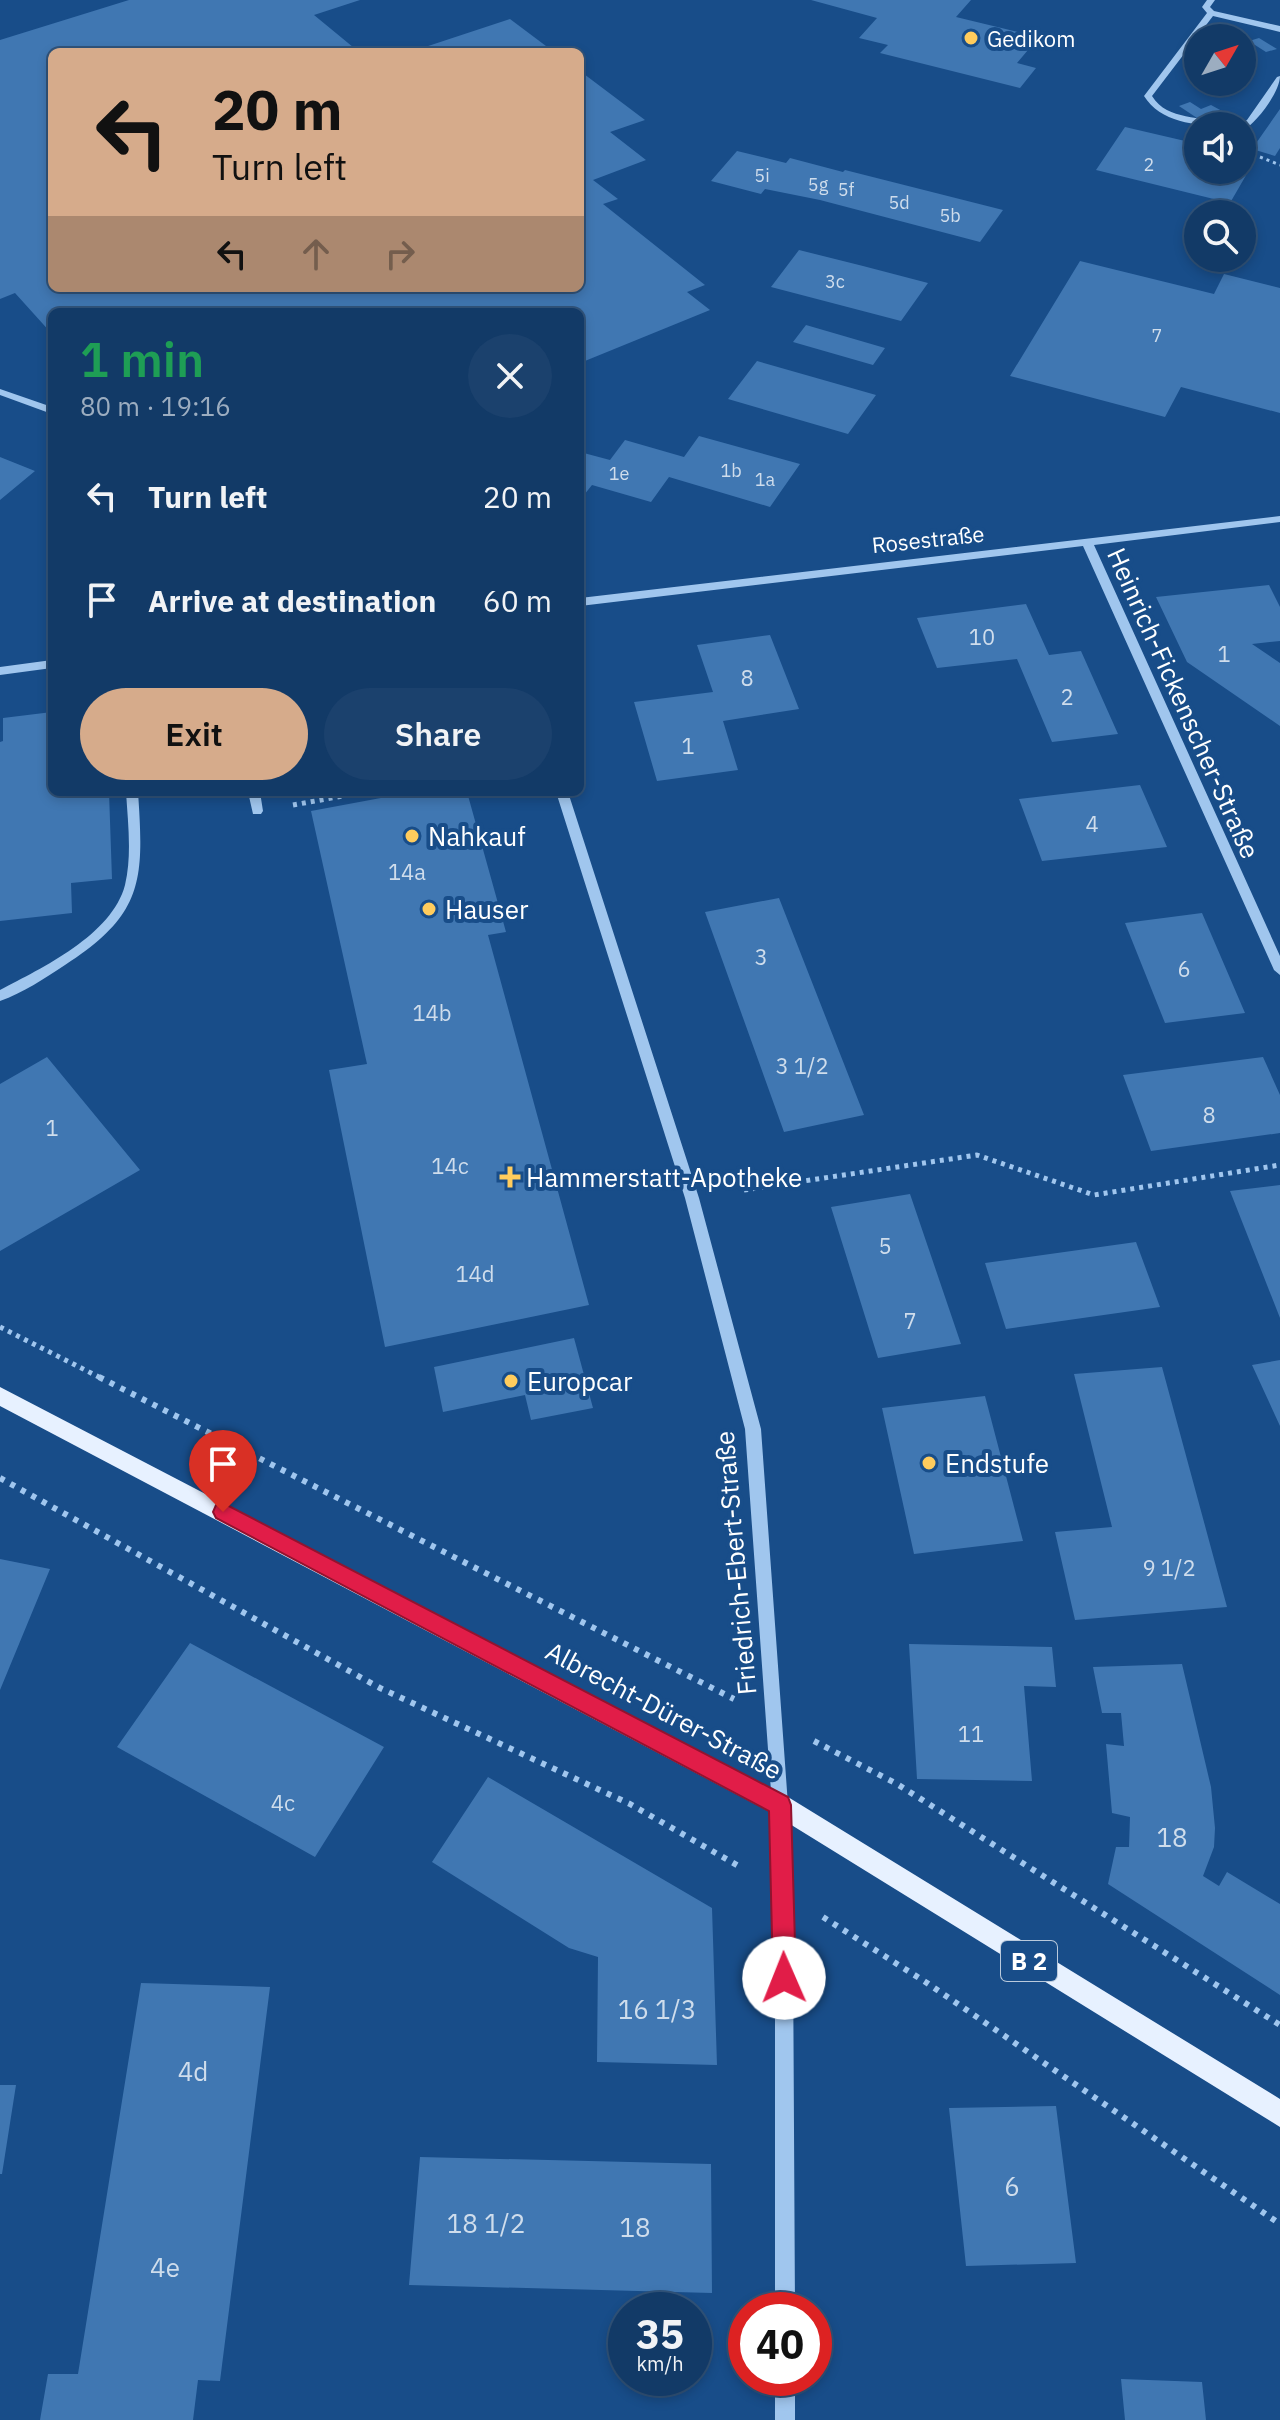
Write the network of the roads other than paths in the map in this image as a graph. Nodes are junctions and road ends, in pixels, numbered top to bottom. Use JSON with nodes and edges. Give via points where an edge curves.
{"nodes":[{"id":1,"x":1211,"y":0,"type":"edge"},
{"id":2,"x":1211,"y":13,"type":"junction"},
{"id":3,"x":1280,"y":29,"type":"edge"},
{"id":4,"x":1280,"y":79,"type":"edge"},
{"id":5,"x":1256,"y":113,"type":"edge"},
{"id":6,"x":1184,"y":117,"type":"edge"},
{"id":7,"x":0,"y":392,"type":"edge"},
{"id":8,"x":48,"y":410,"type":"edge"},
{"id":9,"x":1280,"y":519,"type":"edge"},
{"id":10,"x":1087,"y":542,"type":"junction"},
{"id":11,"x":584,"y":602,"type":"edge"},
{"id":12,"x":48,"y":665,"type":"edge"},
{"id":13,"x":0,"y":671,"type":"edge"},
{"id":14,"x":132,"y":796,"type":"edge"},
{"id":15,"x":255,"y":796,"type":"edge"},
{"id":16,"x":563,"y":796,"type":"edge"},
{"id":17,"x":257,"y":811,"type":"road end"},
{"id":18,"x":1280,"y":970,"type":"edge"},
{"id":19,"x":0,"y":996,"type":"edge"},
{"id":20,"x":0,"y":1396,"type":"edge"},
{"id":21,"x":780,"y":1805,"type":"junction"},
{"id":22,"x":1280,"y":2114,"type":"edge"},
{"id":23,"x":785,"y":2292,"type":"edge"},
{"id":24,"x":785,"y":2396,"type":"edge"},
{"id":25,"x":785,"y":2420,"type":"edge"}],
"edges":[{"from":1,"to":2,"type":"street","via":[[1206,7]]},
{"from":2,"to":3,"type":"street"},
{"from":2,"to":6,"type":"street","via":[[1148,96],[1162,112]]},
{"from":4,"to":5,"type":"street"},
{"from":7,"to":8,"type":"street"},
{"from":9,"to":10,"type":"street","name":"Rosestraße"},
{"from":10,"to":11,"type":"street","name":"Rosestraße"},
{"from":10,"to":18,"type":"street","name":"Heinrich-Fickenscher-Straße"},
{"from":12,"to":13,"type":"street"},
{"from":14,"to":19,"type":"street","via":[[135,851],[127,899],[101,932],[46,972]]},
{"from":15,"to":17,"type":"street"},
{"from":16,"to":21,"type":"street","name":"Friedrich-Ebert-Straße","via":[[692,1198],[753,1429]]},
{"from":20,"to":21,"type":"main road","name":"Albrecht-Dürer-Straße","number":"B 2"},
{"from":21,"to":22,"type":"main road","name":"Albrecht-Dürer-Straße","number":"B 2"},
{"from":21,"to":23,"type":"street","name":"Friedrich-Ebert-Straße"},
{"from":24,"to":25,"type":"street"}]}
